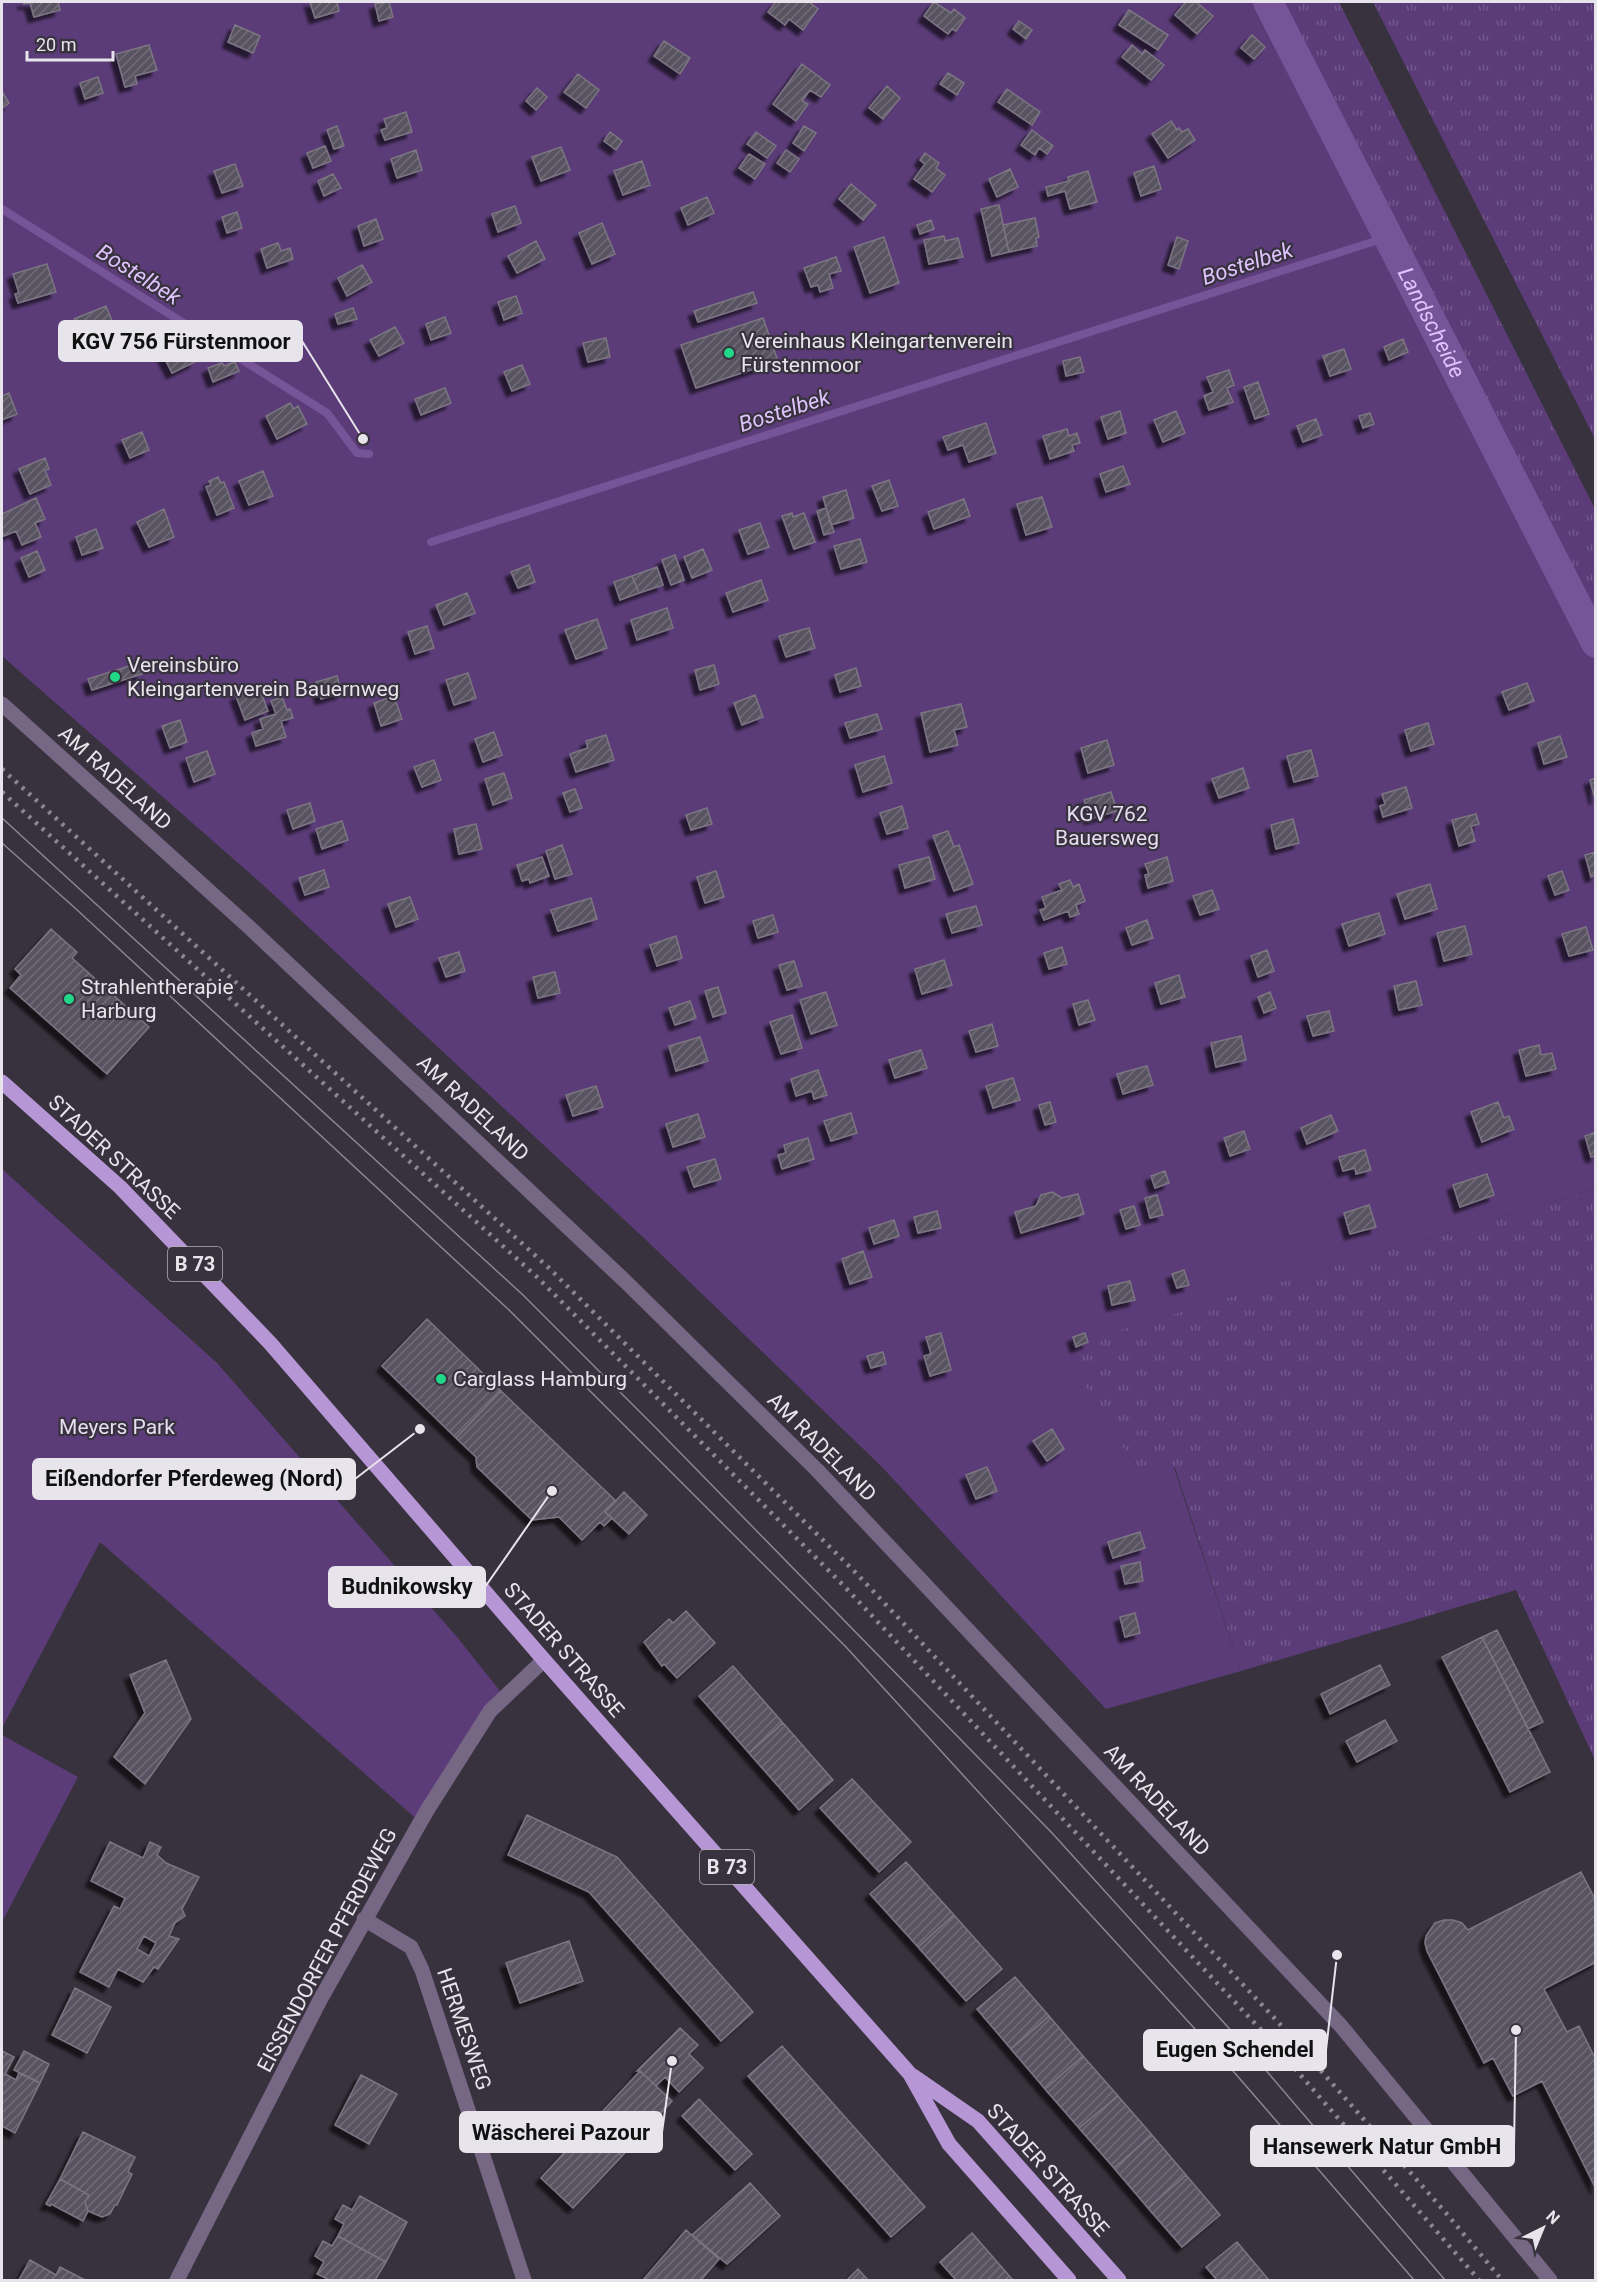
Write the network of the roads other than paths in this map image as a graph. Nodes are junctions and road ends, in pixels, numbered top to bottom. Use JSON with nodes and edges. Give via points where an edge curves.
{"nodes":[{"id":1,"x":2,"y":704,"type":"edge"},
{"id":2,"x":2,"y":1082,"type":"edge"},
{"id":3,"x":544,"y":1660,"type":"junction"},
{"id":4,"x":364,"y":1919,"type":"junction"},
{"id":5,"x":910,"y":2074,"type":"junction"},
{"id":6,"x":177,"y":2280,"type":"edge"},
{"id":7,"x":524,"y":2280,"type":"edge"},
{"id":8,"x":1069,"y":2280,"type":"edge"},
{"id":9,"x":1119,"y":2280,"type":"edge"},
{"id":10,"x":1550,"y":2280,"type":"edge"}],
"edges":[{"from":1,"to":10,"type":"street","name":"AM RADELAND","via":[[266,943],[625,1281],[817,1470],[1341,2026]]},
{"from":2,"to":3,"type":"main road","name":"STADER STRASSE","number":"B 73","via":[[120,1187],[270,1343]]},
{"from":3,"to":4,"type":"street","name":"EISSENDORFER PFERDEWEG","via":[[484,1719]]},
{"from":3,"to":5,"type":"main road","name":"STADER STRASSE","number":"B 73"},
{"from":4,"to":6,"type":"street","name":"EISSENDORFER PFERDEWEG"},
{"from":4,"to":7,"type":"street","name":"HERMESWEG","via":[[411,1947],[422,1970]]},
{"from":5,"to":8,"type":"main road","name":"STADER STRASSE","number":"B 73","via":[[949,2144]]},
{"from":5,"to":9,"type":"main road","name":"STADER STRASSE","number":"B 73","via":[[978,2121]]}]}
